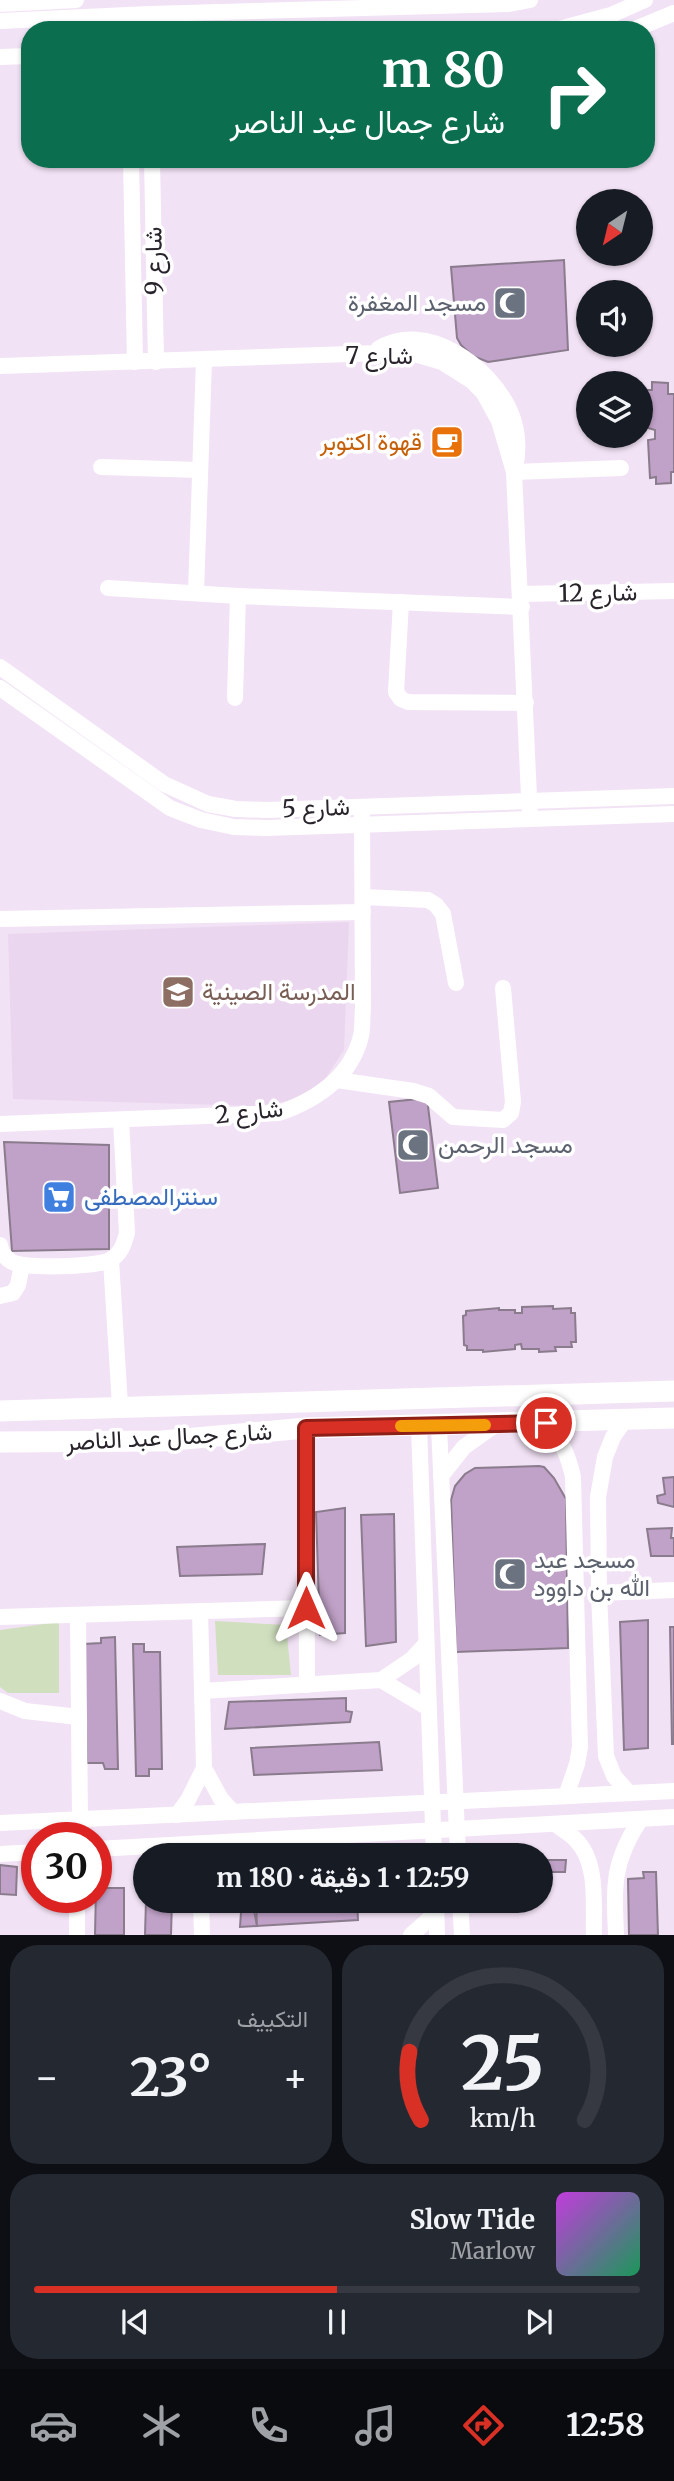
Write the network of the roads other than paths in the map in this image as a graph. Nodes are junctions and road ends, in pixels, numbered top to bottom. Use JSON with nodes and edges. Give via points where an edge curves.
{"nodes":[{"id":1,"x":76,"y":0,"type":"edge"},
{"id":2,"x":530,"y":0,"type":"edge"},
{"id":3,"x":645,"y":0,"type":"edge"},
{"id":4,"x":0,"y":4,"type":"edge"},
{"id":5,"x":311,"y":4,"type":"edge"},
{"id":6,"x":674,"y":13,"type":"edge"},
{"id":7,"x":0,"y":21,"type":"edge"},
{"id":8,"x":21,"y":21,"type":"edge"},
{"id":9,"x":158,"y":21,"type":"edge"},
{"id":10,"x":589,"y":21,"type":"edge"},
{"id":11,"x":655,"y":21,"type":"edge"},
{"id":12,"x":21,"y":57,"type":"edge"},
{"id":13,"x":0,"y":58,"type":"edge"},
{"id":14,"x":131,"y":168,"type":"edge"},
{"id":15,"x":152,"y":168,"type":"edge"},
{"id":16,"x":368,"y":354,"type":"junction"},
{"id":17,"x":204,"y":360,"type":"junction"},
{"id":18,"x":135,"y":362,"type":"junction"},
{"id":19,"x":156,"y":362,"type":"junction"},
{"id":20,"x":0,"y":366,"type":"edge"},
{"id":21,"x":101,"y":467,"type":"dead end"},
{"id":22,"x":621,"y":468,"type":"dead end"},
{"id":23,"x":200,"y":470,"type":"junction"},
{"id":24,"x":514,"y":472,"type":"junction"},
{"id":25,"x":108,"y":588,"type":"dead end"},
{"id":26,"x":674,"y":592,"type":"edge"},
{"id":27,"x":196,"y":593,"type":"junction"},
{"id":28,"x":238,"y":596,"type":"junction"},
{"id":29,"x":522,"y":600,"type":"junction"},
{"id":30,"x":401,"y":602,"type":"junction"},
{"id":31,"x":0,"y":667,"type":"edge"},
{"id":32,"x":0,"y":688,"type":"edge"},
{"id":33,"x":235,"y":698,"type":"dead end"},
{"id":34,"x":526,"y":704,"type":"junction"},
{"id":35,"x":674,"y":796,"type":"edge"},
{"id":36,"x":530,"y":800,"type":"junction"},
{"id":37,"x":362,"y":807,"type":"junction"},
{"id":38,"x":674,"y":814,"type":"edge"},
{"id":39,"x":530,"y":818,"type":"junction"},
{"id":40,"x":362,"y":825,"type":"junction"},
{"id":41,"x":363,"y":905,"type":"junction"},
{"id":42,"x":0,"y":919,"type":"edge"},
{"id":43,"x":456,"y":983,"type":"dead end"},
{"id":44,"x":503,"y":988,"type":"dead end"},
{"id":45,"x":337,"y":1080,"type":"junction"},
{"id":46,"x":121,"y":1120,"type":"junction"},
{"id":47,"x":0,"y":1124,"type":"edge"},
{"id":48,"x":0,"y":1245,"type":"edge"},
{"id":49,"x":110,"y":1260,"type":"junction"},
{"id":50,"x":22,"y":1265,"type":"junction"},
{"id":51,"x":0,"y":1296,"type":"edge"},
{"id":52,"x":674,"y":1391,"type":"edge"},
{"id":53,"x":121,"y":1406,"type":"junction"},
{"id":54,"x":159,"y":1406,"type":"junction"},
{"id":55,"x":85,"y":1407,"type":"junction"},
{"id":56,"x":0,"y":1411,"type":"edge"},
{"id":57,"x":674,"y":1418,"type":"edge"},
{"id":58,"x":625,"y":1420,"type":"junction"},
{"id":59,"x":546,"y":1423,"type":"junction"},
{"id":60,"x":495,"y":1425,"type":"junction"},
{"id":61,"x":429,"y":1426,"type":"junction"},
{"id":62,"x":306,"y":1428,"type":"junction"},
{"id":63,"x":162,"y":1441,"type":"junction"},
{"id":64,"x":0,"y":1442,"type":"edge"},
{"id":65,"x":77,"y":1443,"type":"junction"},
{"id":66,"x":441,"y":1476,"type":"junction"},
{"id":67,"x":573,"y":1477,"type":"junction"},
{"id":68,"x":600,"y":1477,"type":"junction"},
{"id":69,"x":674,"y":1590,"type":"edge"},
{"id":70,"x":599,"y":1593,"type":"junction"},
{"id":71,"x":306,"y":1608,"type":"junction"},
{"id":72,"x":200,"y":1611,"type":"junction"},
{"id":73,"x":78,"y":1615,"type":"junction"},
{"id":74,"x":0,"y":1617,"type":"edge"},
{"id":75,"x":425,"y":1645,"type":"junction"},
{"id":76,"x":381,"y":1680,"type":"junction"},
{"id":77,"x":307,"y":1685,"type":"junction"},
{"id":78,"x":202,"y":1691,"type":"junction"},
{"id":79,"x":0,"y":1701,"type":"edge"},
{"id":80,"x":428,"y":1708,"type":"junction"},
{"id":81,"x":79,"y":1717,"type":"junction"},
{"id":82,"x":204,"y":1768,"type":"junction"},
{"id":83,"x":674,"y":1791,"type":"edge"},
{"id":84,"x":629,"y":1793,"type":"junction"},
{"id":85,"x":566,"y":1796,"type":"junction"},
{"id":86,"x":455,"y":1801,"type":"junction"},
{"id":87,"x":431,"y":1802,"type":"junction"},
{"id":88,"x":233,"y":1812,"type":"junction"},
{"id":89,"x":177,"y":1815,"type":"junction"},
{"id":90,"x":674,"y":1818,"type":"edge"},
{"id":91,"x":80,"y":1820,"type":"junction"},
{"id":92,"x":640,"y":1820,"type":"junction"},
{"id":93,"x":0,"y":1823,"type":"edge"},
{"id":94,"x":558,"y":1825,"type":"junction"},
{"id":95,"x":457,"y":1830,"type":"junction"},
{"id":96,"x":433,"y":1831,"type":"junction"},
{"id":97,"x":290,"y":1843,"type":"edge"},
{"id":98,"x":434,"y":1843,"type":"edge"},
{"id":99,"x":458,"y":1843,"type":"edge"},
{"id":100,"x":112,"y":1849,"type":"edge"},
{"id":101,"x":133,"y":1849,"type":"edge"},
{"id":102,"x":21,"y":1853,"type":"edge"},
{"id":103,"x":0,"y":1854,"type":"edge"},
{"id":104,"x":77,"y":1913,"type":"edge"},
{"id":105,"x":201,"y":1913,"type":"edge"},
{"id":106,"x":431,"y":1913,"type":"edge"},
{"id":107,"x":436,"y":1913,"type":"edge"},
{"id":108,"x":461,"y":1913,"type":"edge"},
{"id":109,"x":77,"y":1935,"type":"edge"},
{"id":110,"x":202,"y":1935,"type":"edge"},
{"id":111,"x":411,"y":1935,"type":"edge"},
{"id":112,"x":437,"y":1935,"type":"edge"},
{"id":113,"x":462,"y":1935,"type":"edge"},
{"id":114,"x":594,"y":1935,"type":"edge"},
{"id":115,"x":616,"y":1935,"type":"edge"}],
"edges":[{"from":1,"to":4,"type":"street"},
{"from":2,"to":5,"type":"street","via":[[509,4]]},
{"from":3,"to":10,"type":"street"},
{"from":5,"to":9,"type":"street"},
{"from":6,"to":11,"type":"street"},
{"from":7,"to":8,"type":"street"},
{"from":12,"to":13,"type":"street"},
{"from":14,"to":18,"type":"street","name":"شارع 9"},
{"from":15,"to":19,"type":"street","name":"شارع 9"},
{"from":16,"to":17,"type":"street","name":"شارع 7"},
{"from":16,"to":24,"type":"street","name":"شارع 7","via":[[427,356],[471,381],[495,413]]},
{"from":16,"to":24,"type":"street","via":[[404,339],[441,345],[468,361],[491,382],[509,409],[517,438]]},
{"from":17,"to":19,"type":"street","name":"شارع 7"},
{"from":17,"to":23,"type":"street"},
{"from":18,"to":19,"type":"street","name":"شارع 7"},
{"from":18,"to":20,"type":"street","name":"شارع 7"},
{"from":21,"to":23,"type":"street"},
{"from":22,"to":24,"type":"street"},
{"from":23,"to":27,"type":"street"},
{"from":24,"to":29,"type":"street","name":"شارع 7"},
{"from":25,"to":27,"type":"street","name":"شارع 12"},
{"from":26,"to":29,"type":"street","name":"شارع 12"},
{"from":27,"to":28,"type":"street","name":"شارع 12"},
{"from":28,"to":30,"type":"street","name":"شارع 12"},
{"from":28,"to":33,"type":"street"},
{"from":29,"to":30,"type":"street","name":"شارع 12"},
{"from":29,"to":34,"type":"street","name":"شارع 7"},
{"from":30,"to":34,"type":"street","via":[[396,692],[401,699]]},
{"from":31,"to":37,"type":"street","name":"شارع 5","via":[[164,784],[208,804],[236,809]]},
{"from":32,"to":40,"type":"street","name":"شارع 5","via":[[170,808],[201,820],[245,827]]},
{"from":34,"to":36,"type":"street","name":"شارع 7"},
{"from":35,"to":36,"type":"street","name":"شارع 5"},
{"from":36,"to":37,"type":"street","name":"شارع 5"},
{"from":36,"to":39,"type":"street","name":"شارع 7"},
{"from":37,"to":40,"type":"street","name":"شارع 2"},
{"from":38,"to":39,"type":"street","name":"شارع 5"},
{"from":39,"to":40,"type":"street","name":"شارع 5"},
{"from":40,"to":41,"type":"street","name":"شارع 2"},
{"from":41,"to":42,"type":"street"},
{"from":41,"to":43,"type":"street","via":[[428,900],[436,905],[443,914]]},
{"from":41,"to":45,"type":"street","name":"شارع 2","via":[[360,1037]]},
{"from":44,"to":45,"type":"street","via":[[513,1102],[511,1113],[503,1120],[453,1117],[429,1096],[414,1091]]},
{"from":45,"to":46,"type":"street","name":"شارع 2","via":[[279,1113]]},
{"from":46,"to":47,"type":"street","name":"شارع 2"},
{"from":46,"to":49,"type":"street","via":[[127,1233],[122,1248]]},
{"from":48,"to":50,"type":"street","via":[[10,1261]]},
{"from":49,"to":50,"type":"street"},
{"from":49,"to":53,"type":"street"},
{"from":50,"to":51,"type":"street","via":[[13,1293]]},
{"from":52,"to":54,"type":"main road","name":"شارع جمال عبد الناصر"},
{"from":53,"to":54,"type":"main road","name":"شارع جمال عبد الناصر"},
{"from":53,"to":55,"type":"main road","name":"شارع جمال عبد الناصر"},
{"from":54,"to":63,"type":"main road","via":[[149,1425]]},
{"from":55,"to":56,"type":"main road","name":"شارع جمال عبد الناصر"},
{"from":55,"to":65,"type":"main road","via":[[95,1423],[93,1432]]},
{"from":57,"to":58,"type":"main road","name":"شارع جمال عبد الناصر"},
{"from":58,"to":59,"type":"main road","name":"شارع جمال عبد الناصر"},
{"from":58,"to":68,"type":"street","via":[[609,1447]]},
{"from":59,"to":60,"type":"main road","name":"شارع جمال عبد الناصر"},
{"from":59,"to":67,"type":"street","via":[[569,1457]]},
{"from":60,"to":61,"type":"main road","name":"شارع جمال عبد الناصر"},
{"from":60,"to":66,"type":"street","via":[[464,1447]]},
{"from":61,"to":62,"type":"main road","name":"شارع جمال عبد الناصر"},
{"from":61,"to":66,"type":"street"},
{"from":61,"to":75,"type":"street"},
{"from":62,"to":63,"type":"main road","name":"شارع جمال عبد الناصر"},
{"from":62,"to":71,"type":"street"},
{"from":63,"to":65,"type":"main road","name":"شارع جمال عبد الناصر"},
{"from":64,"to":65,"type":"main road","name":"شارع جمال عبد الناصر"},
{"from":66,"to":86,"type":"street"},
{"from":67,"to":68,"type":"street"},
{"from":67,"to":85,"type":"street","via":[[580,1747]]},
{"from":68,"to":70,"type":"street"},
{"from":69,"to":70,"type":"street"},
{"from":70,"to":84,"type":"street","via":[[606,1756],[614,1776]]},
{"from":71,"to":72,"type":"street"},
{"from":71,"to":77,"type":"street"},
{"from":72,"to":73,"type":"street"},
{"from":72,"to":78,"type":"street"},
{"from":73,"to":74,"type":"street"},
{"from":73,"to":81,"type":"street"},
{"from":75,"to":76,"type":"street","via":[[412,1660]]},
{"from":75,"to":80,"type":"street"},
{"from":76,"to":77,"type":"street"},
{"from":76,"to":80,"type":"street"},
{"from":77,"to":78,"type":"street"},
{"from":78,"to":82,"type":"street"},
{"from":79,"to":81,"type":"street","via":[[25,1711]]},
{"from":80,"to":87,"type":"street"},
{"from":81,"to":91,"type":"street"},
{"from":82,"to":88,"type":"street"},
{"from":82,"to":89,"type":"street"},
{"from":83,"to":84,"type":"street"},
{"from":84,"to":85,"type":"street"},
{"from":85,"to":86,"type":"street"},
{"from":86,"to":87,"type":"street"},
{"from":86,"to":95,"type":"street"},
{"from":87,"to":88,"type":"street"},
{"from":87,"to":96,"type":"street"},
{"from":88,"to":89,"type":"street"},
{"from":89,"to":91,"type":"street"},
{"from":90,"to":92,"type":"street"},
{"from":91,"to":93,"type":"street"},
{"from":92,"to":94,"type":"street"},
{"from":92,"to":115,"type":"street","via":[[616,1872]]},
{"from":94,"to":95,"type":"street"},
{"from":94,"to":114,"type":"street","via":[[577,1840],[589,1862]]},
{"from":95,"to":96,"type":"street"},
{"from":95,"to":99,"type":"street"},
{"from":96,"to":97,"type":"street"},
{"from":96,"to":98,"type":"street"},
{"from":100,"to":101,"type":"street"},
{"from":102,"to":103,"type":"street"},
{"from":104,"to":109,"type":"street"},
{"from":105,"to":110,"type":"street"},
{"from":106,"to":111,"type":"street"},
{"from":107,"to":112,"type":"street"},
{"from":108,"to":113,"type":"street"}]}
